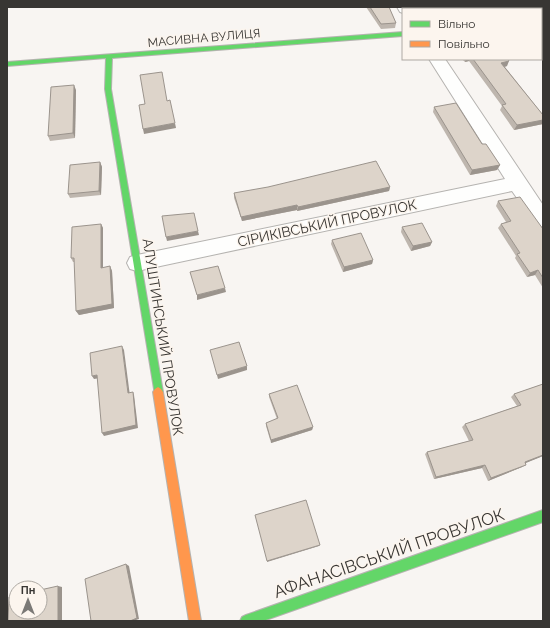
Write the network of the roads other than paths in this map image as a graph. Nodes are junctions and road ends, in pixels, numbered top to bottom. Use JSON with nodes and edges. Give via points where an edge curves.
{"nodes":[{"id":1,"x":402,"y":34,"type":"edge"},
{"id":2,"x":109,"y":57,"type":"junction"},
{"id":3,"x":438,"y":60,"type":"edge"},
{"id":4,"x":7,"y":64,"type":"edge"},
{"id":5,"x":517,"y":183,"type":"junction"},
{"id":6,"x":543,"y":220,"type":"edge"},
{"id":7,"x":137,"y":263,"type":"junction"},
{"id":8,"x":543,"y":516,"type":"edge"},
{"id":9,"x":195,"y":621,"type":"edge"},
{"id":10,"x":246,"y":621,"type":"edge"}],
"edges":[{"from":1,"to":2,"type":"street","name":"МАСИВНА ВУЛИЦЯ"},
{"from":2,"to":4,"type":"street","name":"МАСИВНА ВУЛИЦЯ"},
{"from":2,"to":7,"type":"street","name":"АЛУШТИНСЬКИЙ ПРОВУЛОК","via":[[108,89]]},
{"from":3,"to":5,"type":"street"},
{"from":5,"to":6,"type":"street"},
{"from":5,"to":7,"type":"street","name":"СІРИКІВСЬКИЙ ПРОВУЛОК"},
{"from":7,"to":9,"type":"street","name":"АЛУШТИНСЬКИЙ ПРОВУЛОК"},
{"from":8,"to":10,"type":"street","name":"АФАНАСІВСЬКИЙ ПРОВУЛОК"}]}
